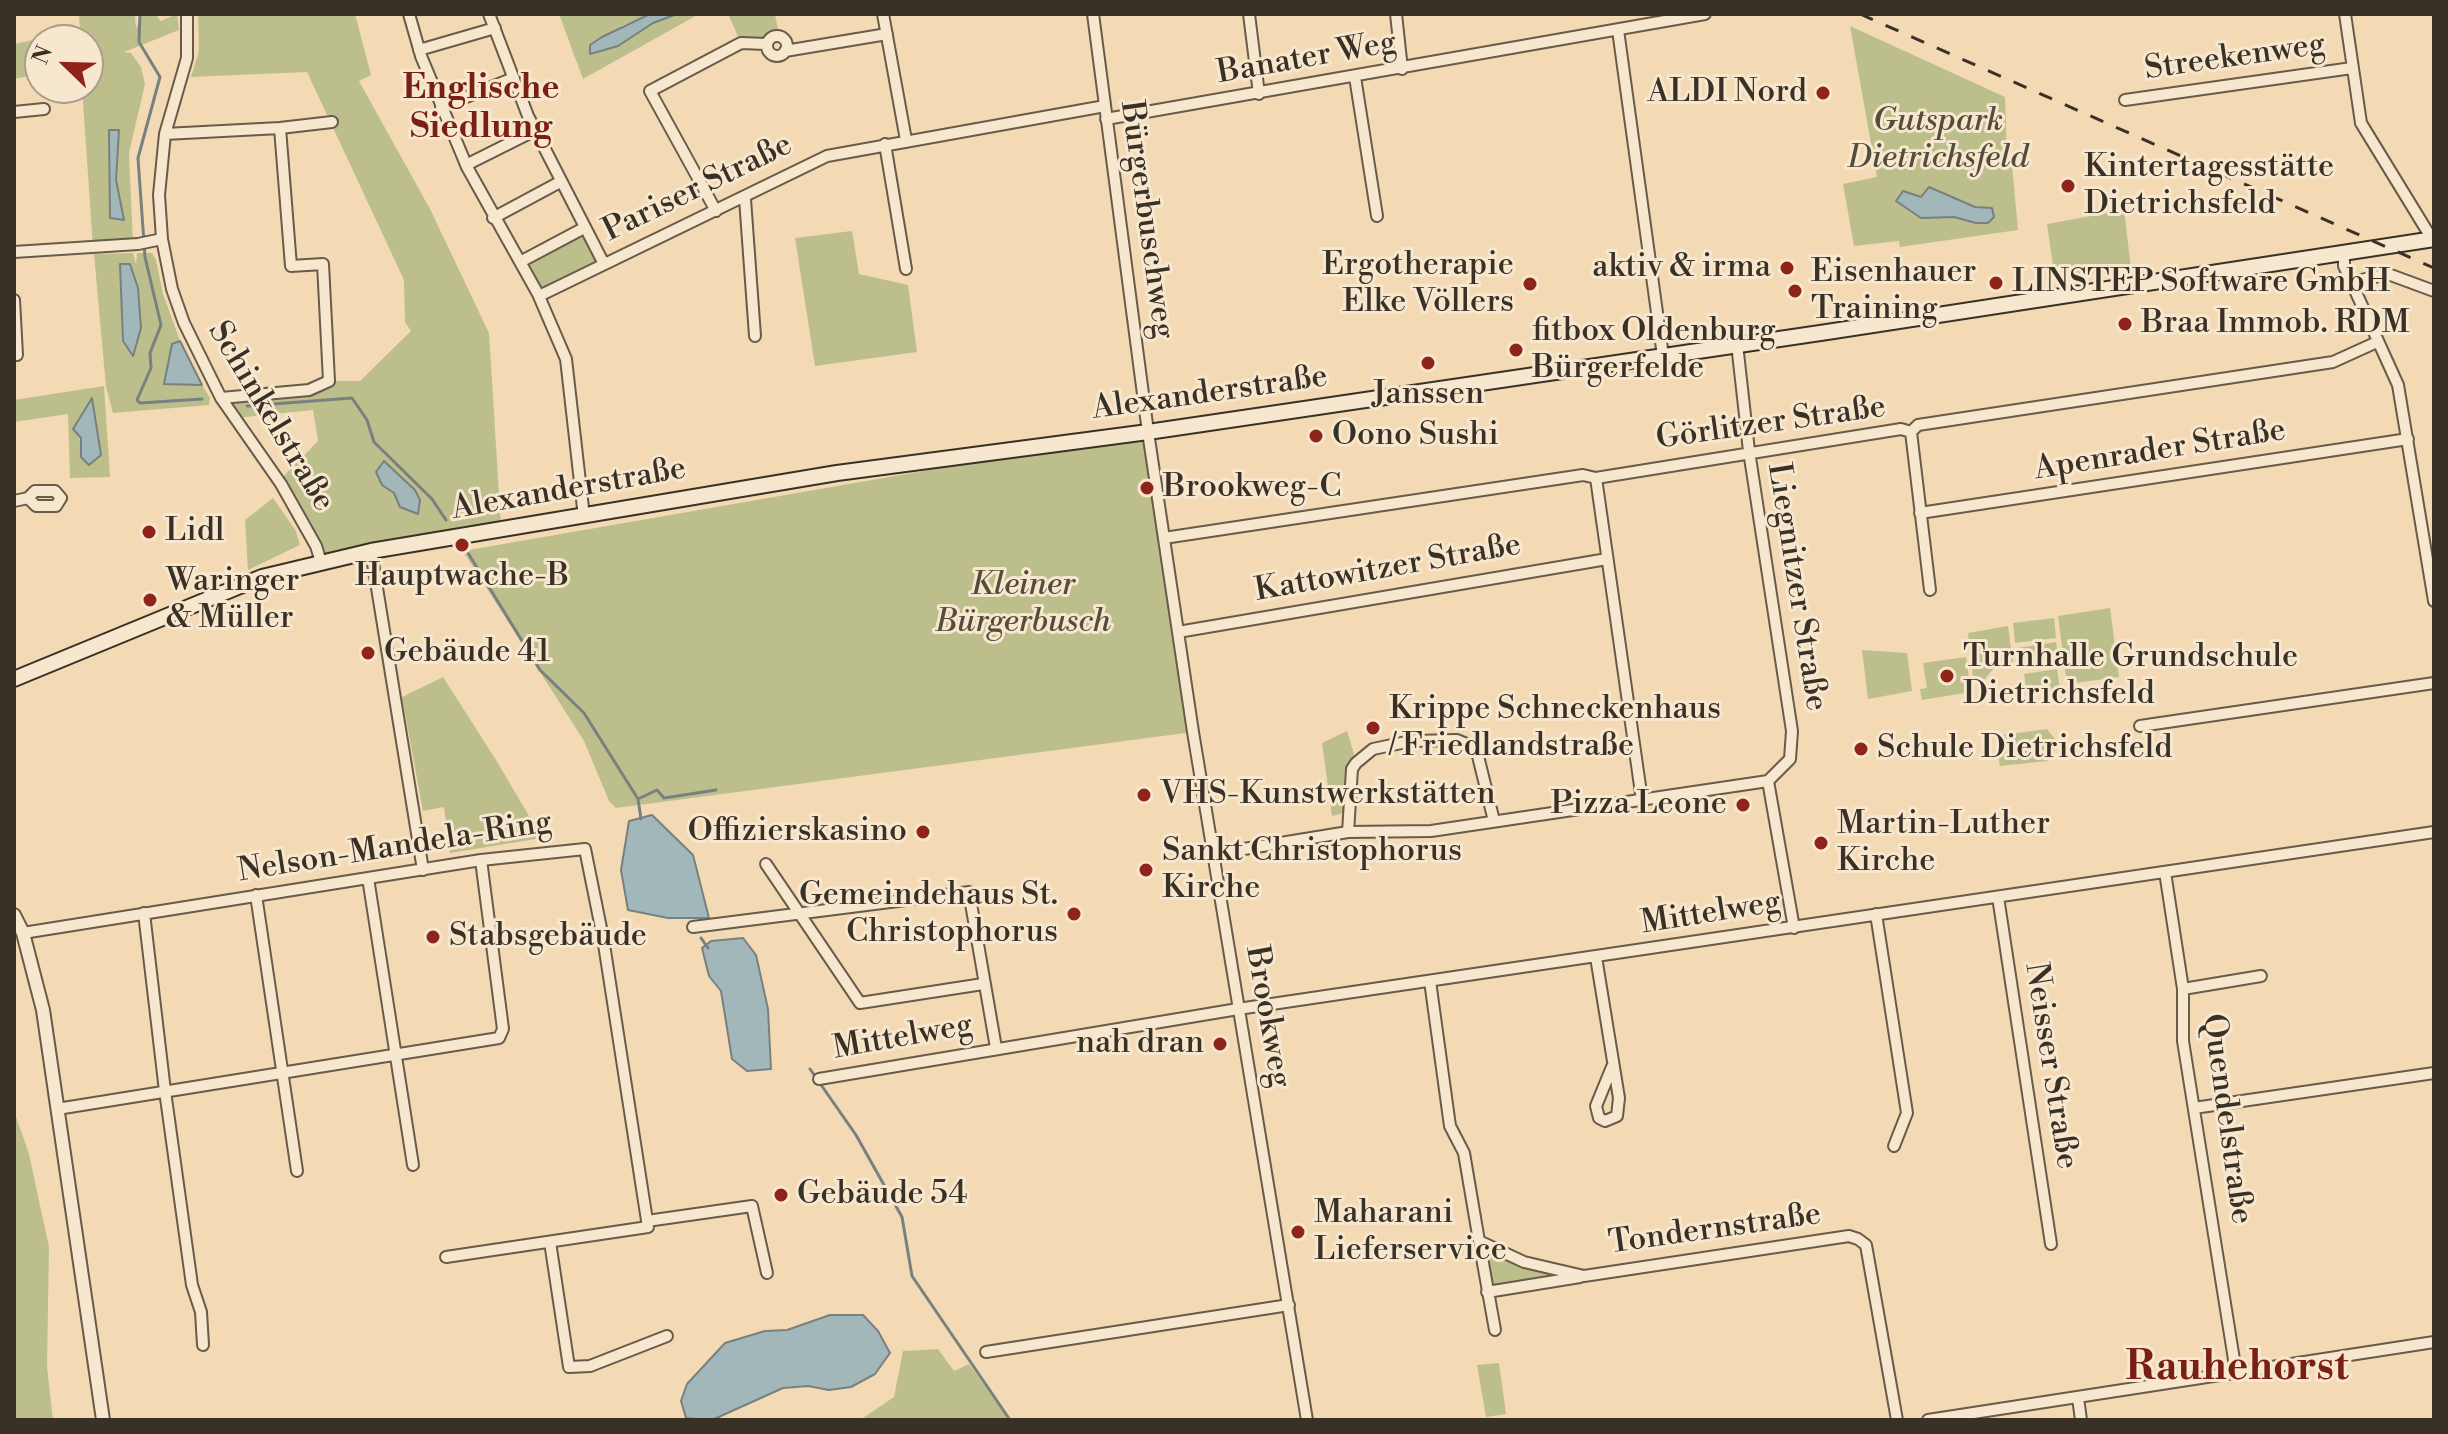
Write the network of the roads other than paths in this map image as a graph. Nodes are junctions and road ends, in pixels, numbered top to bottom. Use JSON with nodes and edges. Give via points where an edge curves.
{"nodes":[{"id":1,"x":187,"y":14,"type":"edge"},
{"id":2,"x":409,"y":14,"type":"edge"},
{"id":3,"x":489,"y":14,"type":"edge"},
{"id":4,"x":883,"y":14,"type":"edge"},
{"id":5,"x":1093,"y":14,"type":"edge"},
{"id":6,"x":1249,"y":14,"type":"edge"},
{"id":7,"x":1396,"y":14,"type":"edge"},
{"id":8,"x":1705,"y":14,"type":"edge"},
{"id":9,"x":2345,"y":14,"type":"edge"},
{"id":10,"x":495,"y":28,"type":"junction"},
{"id":11,"x":1618,"y":30,"type":"junction"},
{"id":12,"x":887,"y":34,"type":"junction"},
{"id":13,"x":419,"y":50,"type":"junction"},
{"id":14,"x":2352,"y":68,"type":"junction"},
{"id":15,"x":1402,"y":69,"type":"junction"},
{"id":16,"x":1355,"y":77,"type":"junction"},
{"id":17,"x":514,"y":78,"type":"junction"},
{"id":18,"x":1259,"y":94,"type":"junction"},
{"id":19,"x":2125,"y":100,"type":"dead end"},
{"id":20,"x":1105,"y":106,"type":"junction"},
{"id":21,"x":441,"y":107,"type":"junction"},
{"id":22,"x":44,"y":109,"type":"dead end"},
{"id":23,"x":14,"y":112,"type":"edge"},
{"id":24,"x":1106,"y":119,"type":"junction"},
{"id":25,"x":332,"y":122,"type":"dead end"},
{"id":26,"x":280,"y":128,"type":"junction"},
{"id":27,"x":536,"y":130,"type":"junction"},
{"id":28,"x":165,"y":134,"type":"junction"},
{"id":29,"x":906,"y":140,"type":"junction"},
{"id":30,"x":885,"y":144,"type":"junction"},
{"id":31,"x":466,"y":165,"type":"junction"},
{"id":32,"x":560,"y":182,"type":"junction"},
{"id":33,"x":745,"y":199,"type":"junction"},
{"id":34,"x":716,"y":211,"type":"junction"},
{"id":35,"x":1377,"y":216,"type":"dead end"},
{"id":36,"x":493,"y":218,"type":"junction"},
{"id":37,"x":584,"y":228,"type":"junction"},
{"id":38,"x":162,"y":239,"type":"junction"},
{"id":39,"x":2433,"y":239,"type":"edge"},
{"id":40,"x":14,"y":252,"type":"edge"},
{"id":41,"x":2344,"y":254,"type":"junction"},
{"id":42,"x":520,"y":262,"type":"junction"},
{"id":43,"x":604,"y":264,"type":"junction"},
{"id":44,"x":906,"y":269,"type":"dead end"},
{"id":45,"x":2352,"y":282,"type":"junction"},
{"id":46,"x":2434,"y":291,"type":"edge"},
{"id":47,"x":539,"y":296,"type":"junction"},
{"id":48,"x":14,"y":300,"type":"edge"},
{"id":49,"x":755,"y":336,"type":"dead end"},
{"id":50,"x":2377,"y":342,"type":"junction"},
{"id":51,"x":1737,"y":344,"type":"junction"},
{"id":52,"x":14,"y":355,"type":"edge"},
{"id":53,"x":1663,"y":356,"type":"junction"},
{"id":54,"x":221,"y":398,"type":"junction"},
{"id":55,"x":1148,"y":432,"type":"junction"},
{"id":56,"x":1911,"y":432,"type":"junction"},
{"id":57,"x":2408,"y":439,"type":"junction"},
{"id":58,"x":1749,"y":451,"type":"junction"},
{"id":59,"x":1596,"y":478,"type":"junction"},
{"id":60,"x":28,"y":498,"type":"dead end"},
{"id":61,"x":14,"y":501,"type":"edge"},
{"id":62,"x":1920,"y":513,"type":"junction"},
{"id":63,"x":584,"y":517,"type":"junction"},
{"id":64,"x":1164,"y":538,"type":"junction"},
{"id":65,"x":371,"y":551,"type":"junction"},
{"id":66,"x":2431,"y":554,"type":"edge"},
{"id":67,"x":1607,"y":559,"type":"junction"},
{"id":68,"x":321,"y":562,"type":"junction"},
{"id":69,"x":1930,"y":590,"type":"dead end"},
{"id":70,"x":2434,"y":601,"type":"edge"},
{"id":71,"x":1178,"y":632,"type":"junction"},
{"id":72,"x":14,"y":679,"type":"edge"},
{"id":73,"x":2434,"y":683,"type":"edge"},
{"id":74,"x":2140,"y":726,"type":"dead end"},
{"id":75,"x":1768,"y":781,"type":"junction"},
{"id":76,"x":1642,"y":800,"type":"junction"},
{"id":77,"x":1494,"y":821,"type":"junction"},
{"id":78,"x":1348,"y":832,"type":"junction"},
{"id":79,"x":2434,"y":832,"type":"edge"},
{"id":80,"x":1213,"y":854,"type":"junction"},
{"id":81,"x":481,"y":860,"type":"junction"},
{"id":82,"x":766,"y":864,"type":"dead end"},
{"id":83,"x":423,"y":870,"type":"junction"},
{"id":84,"x":2165,"y":872,"type":"junction"},
{"id":85,"x":368,"y":878,"type":"junction"},
{"id":86,"x":256,"y":895,"type":"junction"},
{"id":87,"x":1998,"y":897,"type":"junction"},
{"id":88,"x":144,"y":913,"type":"junction"},
{"id":89,"x":799,"y":914,"type":"junction"},
{"id":90,"x":1876,"y":914,"type":"junction"},
{"id":91,"x":14,"y":915,"type":"edge"},
{"id":92,"x":693,"y":927,"type":"dead end"},
{"id":93,"x":1794,"y":928,"type":"junction"},
{"id":94,"x":23,"y":933,"type":"junction"},
{"id":95,"x":1596,"y":957,"type":"junction"},
{"id":96,"x":2261,"y":976,"type":"dead end"},
{"id":97,"x":1430,"y":981,"type":"junction"},
{"id":98,"x":983,"y":984,"type":"junction"},
{"id":99,"x":2183,"y":989,"type":"junction"},
{"id":100,"x":1238,"y":1009,"type":"junction"},
{"id":101,"x":996,"y":1048,"type":"junction"},
{"id":102,"x":396,"y":1054,"type":"junction"},
{"id":103,"x":1612,"y":1067,"type":"dead end"},
{"id":104,"x":281,"y":1073,"type":"junction"},
{"id":105,"x":2434,"y":1073,"type":"edge"},
{"id":106,"x":819,"y":1079,"type":"dead end"},
{"id":107,"x":165,"y":1091,"type":"junction"},
{"id":108,"x":2194,"y":1108,"type":"junction"},
{"id":109,"x":57,"y":1109,"type":"junction"},
{"id":110,"x":1894,"y":1146,"type":"dead end"},
{"id":111,"x":413,"y":1165,"type":"dead end"},
{"id":112,"x":297,"y":1171,"type":"dead end"},
{"id":113,"x":647,"y":1224,"type":"junction"},
{"id":114,"x":1479,"y":1241,"type":"junction"},
{"id":115,"x":550,"y":1242,"type":"junction"},
{"id":116,"x":2051,"y":1244,"type":"dead end"},
{"id":117,"x":446,"y":1257,"type":"dead end"},
{"id":118,"x":767,"y":1273,"type":"dead end"},
{"id":119,"x":1584,"y":1276,"type":"junction"},
{"id":120,"x":1487,"y":1292,"type":"junction"},
{"id":121,"x":1289,"y":1305,"type":"junction"},
{"id":122,"x":1495,"y":1330,"type":"dead end"},
{"id":123,"x":667,"y":1336,"type":"dead end"},
{"id":124,"x":2434,"y":1342,"type":"edge"},
{"id":125,"x":203,"y":1345,"type":"dead end"},
{"id":126,"x":986,"y":1352,"type":"dead end"},
{"id":127,"x":2236,"y":1372,"type":"junction"},
{"id":128,"x":2078,"y":1398,"type":"junction"},
{"id":129,"x":103,"y":1420,"type":"edge"},
{"id":130,"x":1307,"y":1420,"type":"edge"},
{"id":131,"x":1897,"y":1420,"type":"edge"},
{"id":132,"x":1928,"y":1420,"type":"edge"},
{"id":133,"x":2081,"y":1420,"type":"edge"}],
"edges":[{"from":1,"to":28,"type":"street","name":"Schinkelstraße","via":[[187,58]]},
{"from":2,"to":13,"type":"street"},
{"from":3,"to":10,"type":"street"},
{"from":4,"to":12,"type":"street"},
{"from":5,"to":20,"type":"street","name":"Bürgerbuschweg"},
{"from":6,"to":18,"type":"street"},
{"from":7,"to":15,"type":"street"},
{"from":8,"to":11,"type":"street","name":"Banater Weg"},
{"from":9,"to":14,"type":"street"},
{"from":10,"to":13,"type":"street"},
{"from":10,"to":17,"type":"street"},
{"from":11,"to":15,"type":"street","name":"Banater Weg"},
{"from":11,"to":53,"type":"street"},
{"from":12,"to":29,"type":"street"},
{"from":12,"to":34,"type":"street","via":[[773,55],[766,44],[741,43],[650,91]]},
{"from":13,"to":21,"type":"street"},
{"from":14,"to":19,"type":"street","name":"Streekenweg"},
{"from":14,"to":39,"type":"street","via":[[2361,123]]},
{"from":15,"to":16,"type":"street","name":"Banater Weg"},
{"from":16,"to":18,"type":"street","name":"Banater Weg"},
{"from":16,"to":35,"type":"street"},
{"from":17,"to":21,"type":"street"},
{"from":17,"to":27,"type":"street"},
{"from":18,"to":24,"type":"street","name":"Banater Weg"},
{"from":20,"to":24,"type":"street","name":"Bürgerbuschweg"},
{"from":20,"to":29,"type":"street","name":"Pariser Straße"},
{"from":21,"to":31,"type":"street"},
{"from":22,"to":23,"type":"street"},
{"from":24,"to":55,"type":"street","name":"Bürgerbuschweg"},
{"from":25,"to":26,"type":"street"},
{"from":26,"to":28,"type":"street"},
{"from":26,"to":54,"type":"street","via":[[291,266],[323,264],[329,381],[309,390]]},
{"from":27,"to":31,"type":"street"},
{"from":27,"to":32,"type":"street"},
{"from":28,"to":38,"type":"street","name":"Schinkelstraße","via":[[159,195]]},
{"from":29,"to":30,"type":"street","name":"Pariser Straße"},
{"from":30,"to":33,"type":"street","name":"Pariser Straße","via":[[827,156]]},
{"from":30,"to":44,"type":"street"},
{"from":31,"to":36,"type":"street"},
{"from":32,"to":36,"type":"street"},
{"from":32,"to":37,"type":"street"},
{"from":33,"to":34,"type":"street","name":"Pariser Straße"},
{"from":33,"to":49,"type":"street"},
{"from":34,"to":43,"type":"street","name":"Pariser Straße"},
{"from":36,"to":42,"type":"street"},
{"from":37,"to":42,"type":"street"},
{"from":37,"to":43,"type":"street"},
{"from":38,"to":40,"type":"street"},
{"from":38,"to":54,"type":"street","name":"Schinkelstraße","via":[[184,323]]},
{"from":39,"to":41,"type":"main road","name":"Alexanderstraße"},
{"from":41,"to":45,"type":"street"},
{"from":41,"to":51,"type":"main road","name":"Alexanderstraße"},
{"from":42,"to":47,"type":"street"},
{"from":43,"to":47,"type":"street","name":"Pariser Straße"},
{"from":45,"to":46,"type":"street","via":[[2388,274]]},
{"from":45,"to":50,"type":"street"},
{"from":47,"to":63,"type":"street","via":[[566,359]]},
{"from":48,"to":52,"type":"street"},
{"from":50,"to":56,"type":"street","name":"Görlitzer Straße","via":[[2322,364],[1918,425]]},
{"from":50,"to":57,"type":"street","via":[[2398,385]]},
{"from":51,"to":53,"type":"main road","name":"Alexanderstraße"},
{"from":51,"to":58,"type":"street","name":"Liegnitzer Straße"},
{"from":53,"to":55,"type":"main road","name":"Alexanderstraße"},
{"from":54,"to":68,"type":"street","name":"Schinkelstraße","via":[[279,481]]},
{"from":55,"to":63,"type":"main road","name":"Alexanderstraße","via":[[837,473]]},
{"from":55,"to":64,"type":"street","name":"Brookweg"},
{"from":56,"to":58,"type":"street","name":"Görlitzer Straße","via":[[1901,429]]},
{"from":56,"to":62,"type":"street"},
{"from":57,"to":62,"type":"street","name":"Apenrader Straße"},
{"from":57,"to":66,"type":"street"},
{"from":58,"to":59,"type":"street","name":"Görlitzer Straße"},
{"from":58,"to":75,"type":"street","name":"Liegnitzer Straße","via":[[1792,731],[1790,759]]},
{"from":59,"to":64,"type":"street","name":"Görlitzer Straße","via":[[1583,475]]},
{"from":59,"to":67,"type":"street"},
{"from":60,"to":61,"type":"street"},
{"from":62,"to":69,"type":"street"},
{"from":63,"to":65,"type":"main road","name":"Alexanderstraße"},
{"from":64,"to":71,"type":"street","name":"Brookweg"},
{"from":65,"to":68,"type":"main road","name":"Alexanderstraße"},
{"from":65,"to":83,"type":"street"},
{"from":66,"to":70,"type":"street"},
{"from":67,"to":71,"type":"street","name":"Kattowitzer Straße"},
{"from":67,"to":76,"type":"street"},
{"from":68,"to":72,"type":"main road","name":"Alexanderstraße","via":[[262,577]]},
{"from":71,"to":80,"type":"street","name":"Brookweg"},
{"from":73,"to":74,"type":"street"},
{"from":75,"to":76,"type":"street"},
{"from":75,"to":93,"type":"street"},
{"from":76,"to":77,"type":"street"},
{"from":77,"to":78,"type":"street","via":[[1431,831]]},
{"from":77,"to":78,"type":"street","via":[[1476,748],[1457,740],[1402,742],[1373,749],[1352,769]]},
{"from":78,"to":80,"type":"street"},
{"from":79,"to":84,"type":"street","name":"Mittelweg"},
{"from":80,"to":100,"type":"street","name":"Brookweg"},
{"from":81,"to":83,"type":"street","name":"Nelson-Mandela-Ring"},
{"from":81,"to":102,"type":"street","via":[[503,1029],[499,1038]]},
{"from":81,"to":113,"type":"street","name":"Nelson-Mandela-Ring","via":[[585,849]]},
{"from":82,"to":89,"type":"street"},
{"from":83,"to":85,"type":"street","name":"Nelson-Mandela-Ring"},
{"from":84,"to":87,"type":"street","name":"Mittelweg"},
{"from":84,"to":99,"type":"street","name":"Quendelstraße"},
{"from":85,"to":86,"type":"street","name":"Nelson-Mandela-Ring"},
{"from":85,"to":102,"type":"street"},
{"from":86,"to":88,"type":"street","name":"Nelson-Mandela-Ring"},
{"from":86,"to":104,"type":"street"},
{"from":87,"to":90,"type":"street","name":"Mittelweg"},
{"from":87,"to":116,"type":"street","name":"Neisser Straße"},
{"from":88,"to":94,"type":"street","name":"Nelson-Mandela-Ring"},
{"from":88,"to":107,"type":"street"},
{"from":89,"to":92,"type":"street"},
{"from":89,"to":98,"type":"street","via":[[860,1003]]},
{"from":89,"to":98,"type":"street","name":"Mittelweg","via":[[969,892]]},
{"from":90,"to":93,"type":"street","name":"Mittelweg"},
{"from":90,"to":110,"type":"street","via":[[1907,1113]]},
{"from":91,"to":94,"type":"street"},
{"from":93,"to":95,"type":"street","name":"Mittelweg"},
{"from":94,"to":109,"type":"street","via":[[43,1010]]},
{"from":95,"to":97,"type":"street","name":"Mittelweg"},
{"from":95,"to":103,"type":"street"},
{"from":96,"to":99,"type":"street"},
{"from":97,"to":100,"type":"street","name":"Mittelweg"},
{"from":97,"to":114,"type":"street","via":[[1450,1126],[1464,1153]]},
{"from":98,"to":101,"type":"street","name":"Mittelweg"},
{"from":99,"to":108,"type":"street","name":"Quendelstraße","via":[[2183,1041]]},
{"from":100,"to":101,"type":"street","name":"Mittelweg"},
{"from":100,"to":121,"type":"street","name":"Brookweg"},
{"from":101,"to":106,"type":"street","name":"Mittelweg"},
{"from":102,"to":104,"type":"street"},
{"from":102,"to":111,"type":"street"},
{"from":104,"to":107,"type":"street"},
{"from":104,"to":112,"type":"street"},
{"from":105,"to":108,"type":"street"},
{"from":107,"to":109,"type":"street"},
{"from":107,"to":125,"type":"street"},
{"from":108,"to":127,"type":"street","name":"Quendelstraße"},
{"from":109,"to":129,"type":"street"},
{"from":113,"to":115,"type":"street"},
{"from":113,"to":118,"type":"street","via":[[752,1206]]},
{"from":114,"to":119,"type":"street","name":"Tondernstraße","via":[[1524,1262]]},
{"from":114,"to":120,"type":"street"},
{"from":115,"to":117,"type":"street"},
{"from":115,"to":123,"type":"street","via":[[569,1367],[590,1366]]},
{"from":119,"to":120,"type":"street","name":"Tondernstraße"},
{"from":119,"to":131,"type":"street","name":"Tondernstraße","via":[[1849,1236],[1858,1239],[1866,1245]]},
{"from":120,"to":122,"type":"street"},
{"from":121,"to":126,"type":"street"},
{"from":121,"to":130,"type":"street","name":"Brookweg"},
{"from":124,"to":127,"type":"street"},
{"from":127,"to":128,"type":"street"},
{"from":128,"to":132,"type":"street"},
{"from":128,"to":133,"type":"street"}]}
